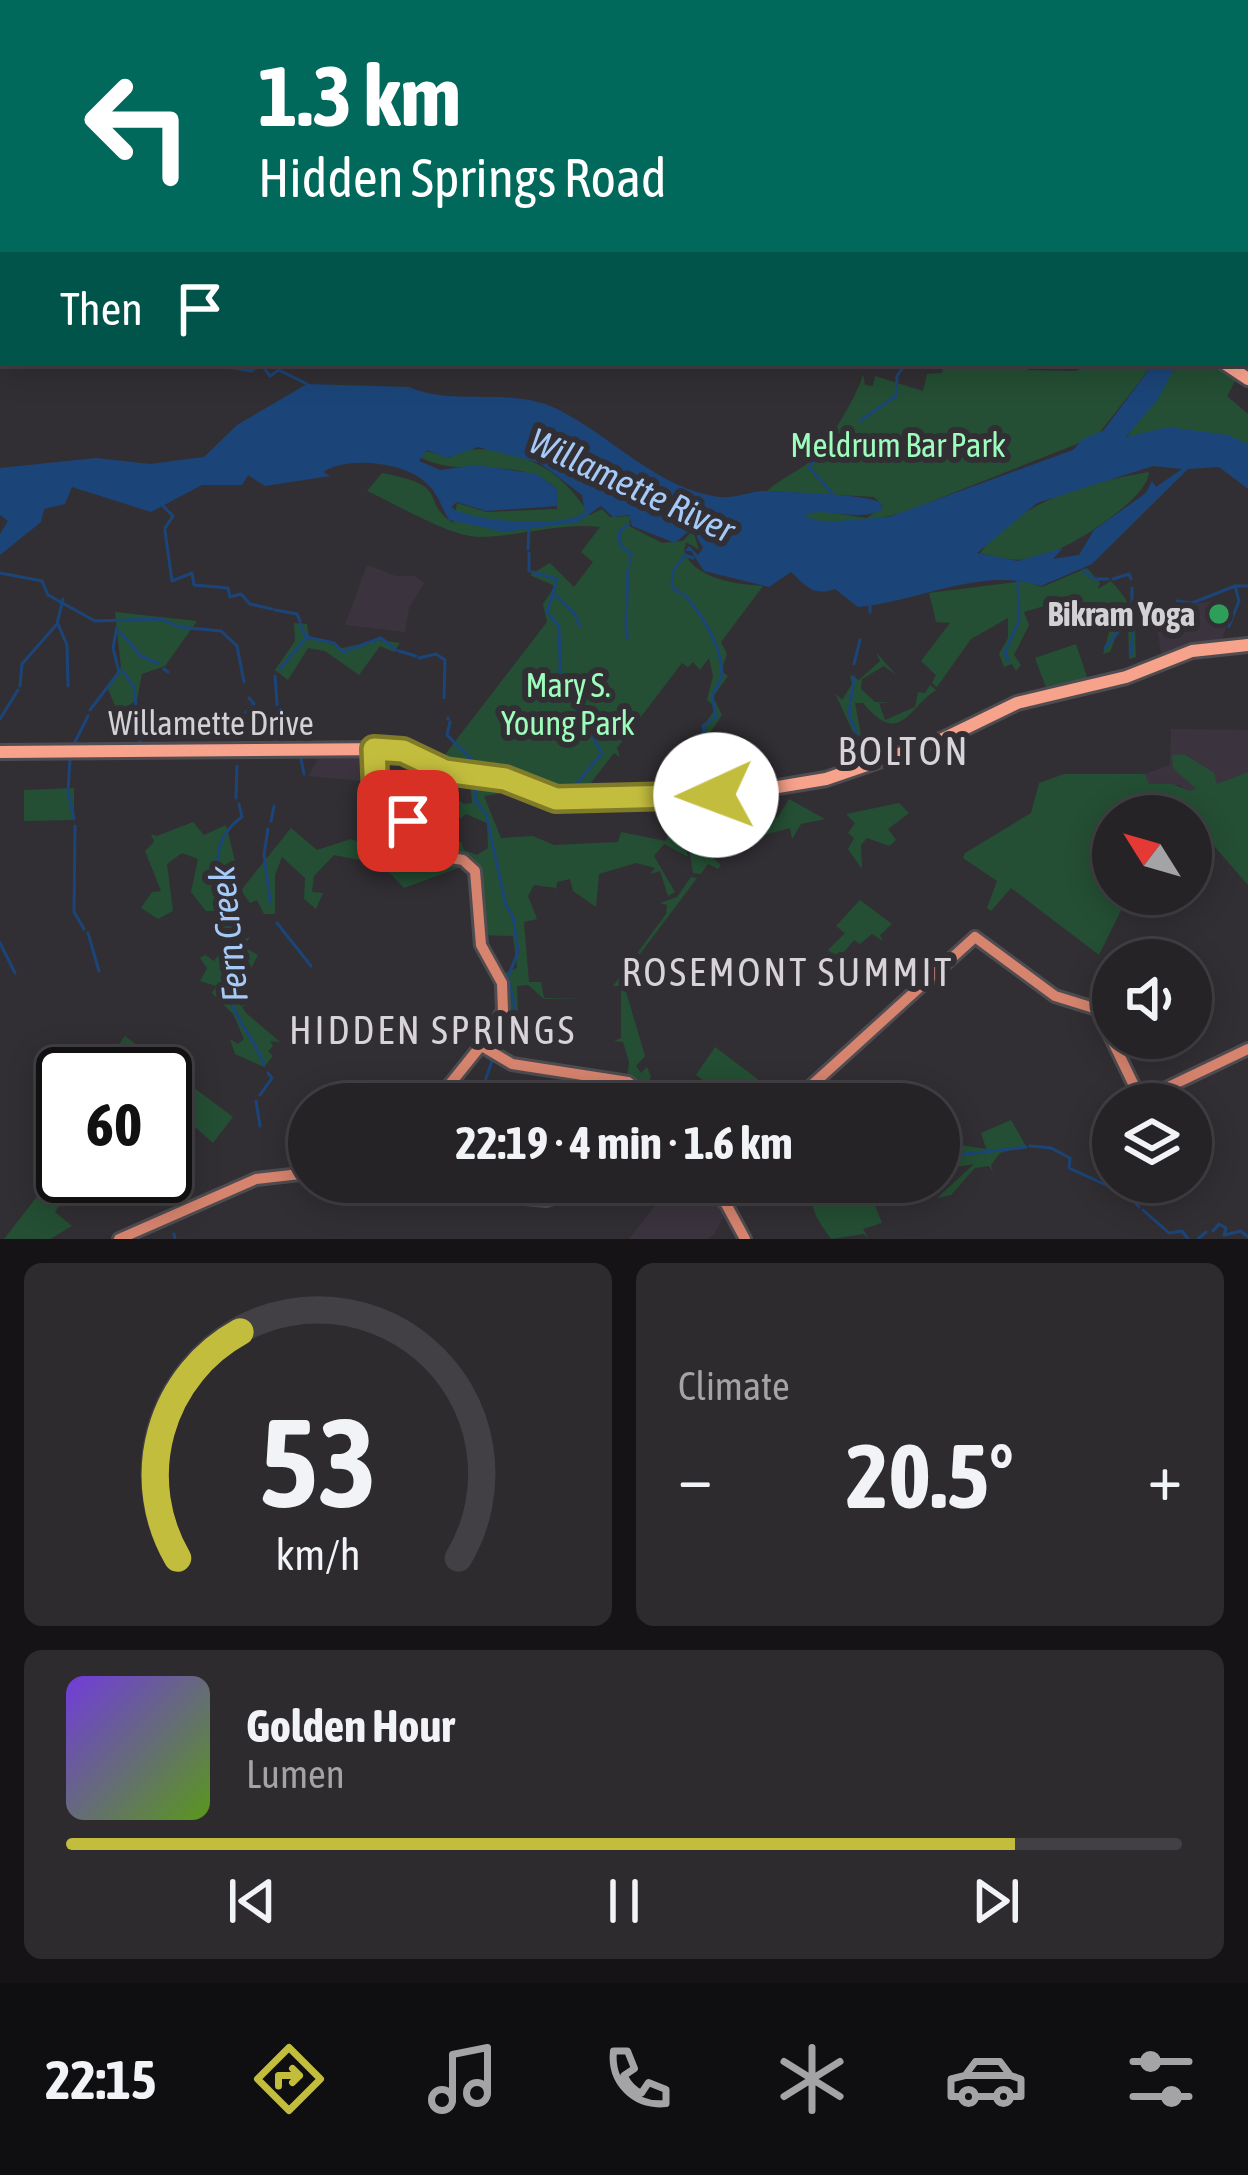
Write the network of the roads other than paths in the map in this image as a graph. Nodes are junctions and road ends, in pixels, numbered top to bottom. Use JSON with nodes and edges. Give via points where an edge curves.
{"nodes":[{"id":1,"x":1248,"y":645,"type":"edge"},
{"id":2,"x":374,"y":749,"type":"junction"},
{"id":3,"x":4,"y":752,"type":"edge"},
{"id":4,"x":480,"y":1046,"type":"junction"},
{"id":5,"x":1248,"y":1049,"type":"edge"},
{"id":6,"x":451,"y":1083,"type":"edge"},
{"id":7,"x":625,"y":1083,"type":"edge"},
{"id":8,"x":814,"y":1083,"type":"edge"},
{"id":9,"x":288,"y":1175,"type":"edge"},
{"id":10,"x":723,"y":1203,"type":"edge"},
{"id":11,"x":119,"y":1239,"type":"edge"},
{"id":12,"x":747,"y":1239,"type":"edge"}],
"edges":[{"from":1,"to":2,"type":"main road","name":"Willamette Drive","via":[[1180,655],[1017,703],[844,774],[742,794],[570,800]]},
{"from":2,"to":3,"type":"main road","name":"Willamette Drive"},
{"from":2,"to":4,"type":"main road","via":[[379,799],[428,836],[437,855],[474,870],[482,946],[505,996]]},
{"from":4,"to":6,"type":"main road"},
{"from":4,"to":7,"type":"main road","via":[[510,1064]]},
{"from":5,"to":8,"type":"main road","via":[[1142,1100],[1092,1006],[1055,996],[975,937]]},
{"from":9,"to":11,"type":"main road","via":[[258,1179]]},
{"from":10,"to":12,"type":"main road"}]}
